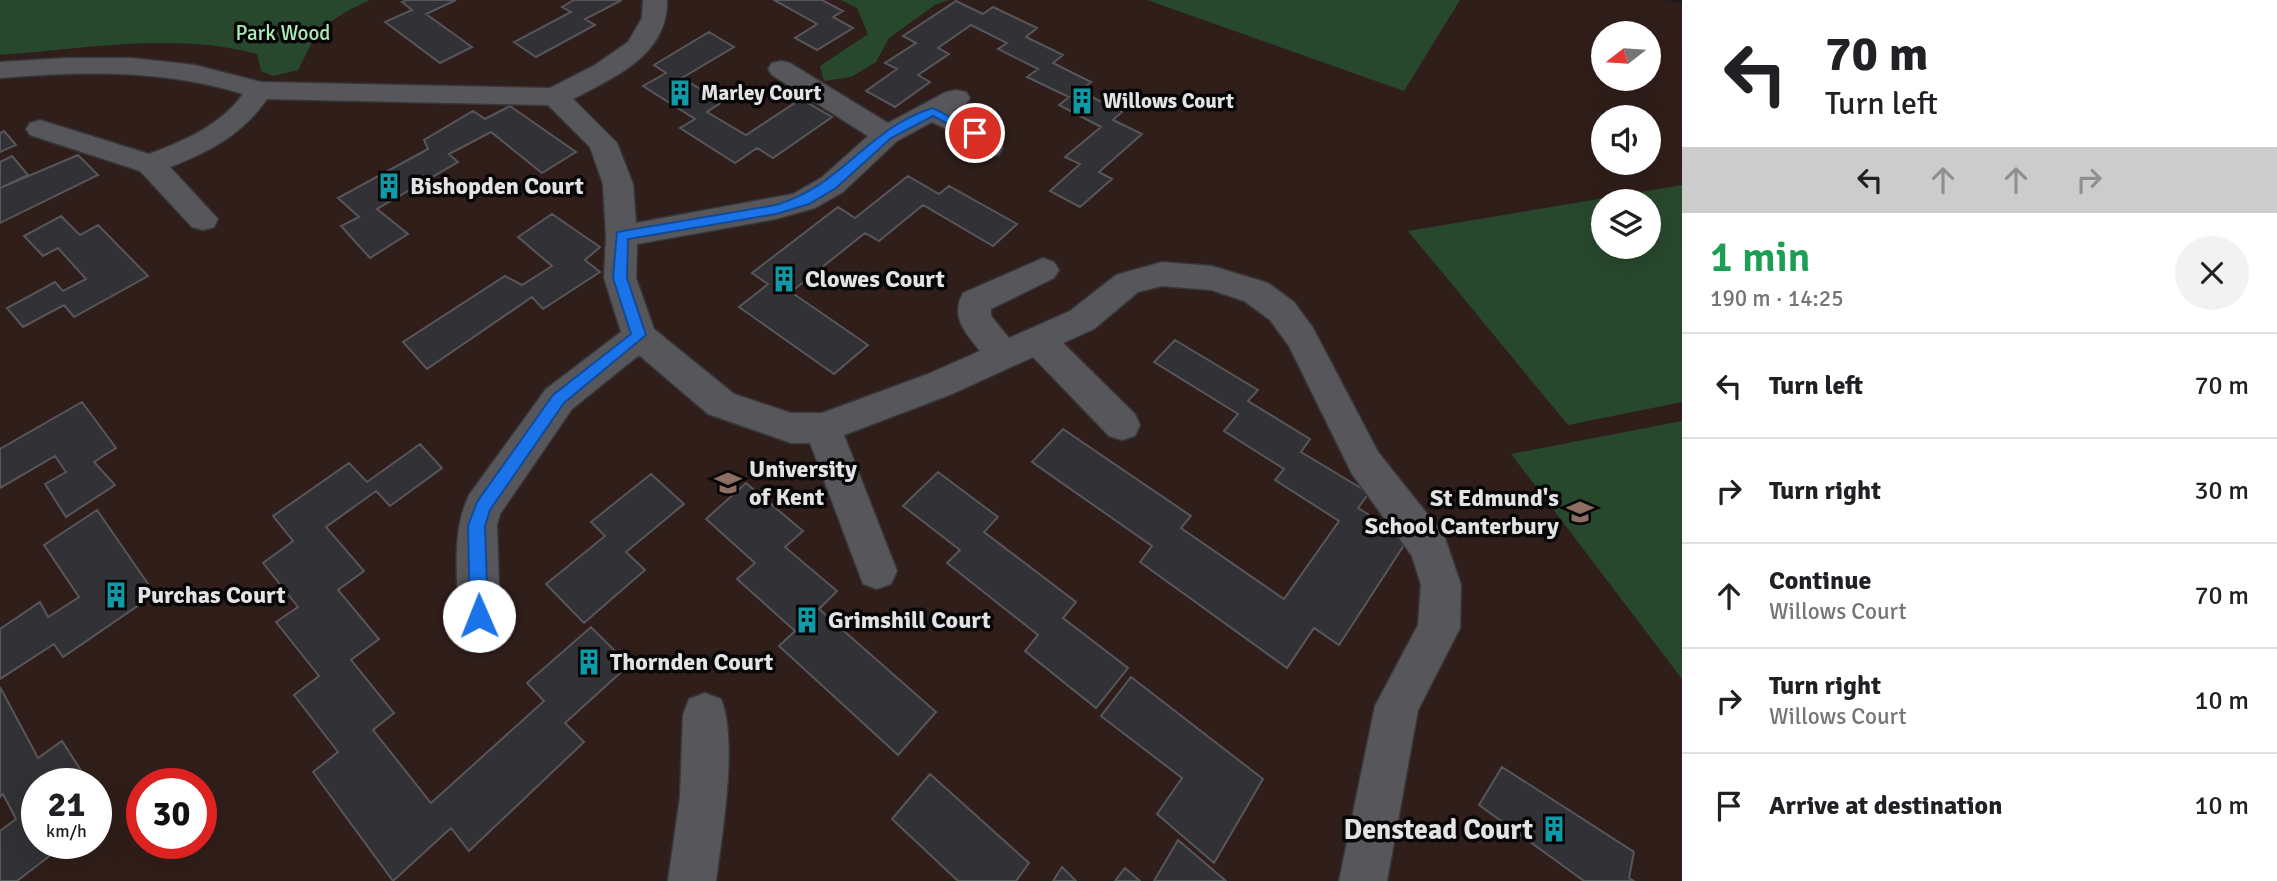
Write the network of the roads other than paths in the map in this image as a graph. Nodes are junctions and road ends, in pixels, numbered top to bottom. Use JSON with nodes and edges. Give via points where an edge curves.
{"nodes":[{"id":1,"x":654,"y":0,"type":"edge"},
{"id":2,"x":781,"y":69,"type":"dead end"},
{"id":3,"x":0,"y":70,"type":"edge"},
{"id":4,"x":259,"y":90,"type":"junction"},
{"id":5,"x":555,"y":97,"type":"junction"},
{"id":6,"x":40,"y":129,"type":"dead end"},
{"id":7,"x":887,"y":135,"type":"junction"},
{"id":8,"x":989,"y":148,"type":"dead end"},
{"id":9,"x":150,"y":164,"type":"junction"},
{"id":10,"x":203,"y":219,"type":"dead end"},
{"id":11,"x":622,"y":236,"type":"junction"},
{"id":12,"x":1043,"y":270,"type":"dead end"},
{"id":13,"x":639,"y":335,"type":"junction"},
{"id":14,"x":1039,"y":341,"type":"junction"},
{"id":15,"x":1004,"y":356,"type":"junction"},
{"id":16,"x":1122,"y":425,"type":"dead end"},
{"id":17,"x":822,"y":428,"type":"junction"},
{"id":18,"x":877,"y":571,"type":"dead end"},
{"id":19,"x":479,"y":616,"type":"dead end"},
{"id":20,"x":705,"y":715,"type":"dead end"},
{"id":21,"x":692,"y":881,"type":"edge"},
{"id":22,"x":1363,"y":881,"type":"edge"}],
"edges":[{"from":1,"to":5,"type":"street","via":[[657,12],[652,29],[637,49]]},
{"from":2,"to":7,"type":"street"},
{"from":3,"to":4,"type":"street","via":[[94,64],[158,66],[221,76]]},
{"from":4,"to":5,"type":"street"},
{"from":4,"to":9,"type":"street","via":[[247,111],[216,134]]},
{"from":5,"to":11,"type":"street","via":[[603,143],[618,184]]},
{"from":6,"to":9,"type":"street"},
{"from":7,"to":8,"type":"street","via":[[944,105]]},
{"from":7,"to":11,"type":"street","via":[[832,185],[804,201]]},
{"from":9,"to":10,"type":"street"},
{"from":11,"to":13,"type":"street","via":[[620,278]]},
{"from":12,"to":15,"type":"street","via":[[975,302],[974,319]]},
{"from":13,"to":17,"type":"street","via":[[720,404],[791,428]]},
{"from":13,"to":19,"type":"street","via":[[559,399],[463,530]]},
{"from":14,"to":15,"type":"street"},
{"from":14,"to":16,"type":"street"},
{"from":14,"to":22,"type":"street","via":[[1082,320],[1127,284],[1162,274],[1212,278],[1256,292],[1282,312],[1301,337],[1364,463],[1430,548],[1441,585],[1439,628],[1397,706]]},
{"from":15,"to":17,"type":"street"},
{"from":17,"to":18,"type":"street"},
{"from":20,"to":21,"type":"street","via":[[703,797]]}]}
